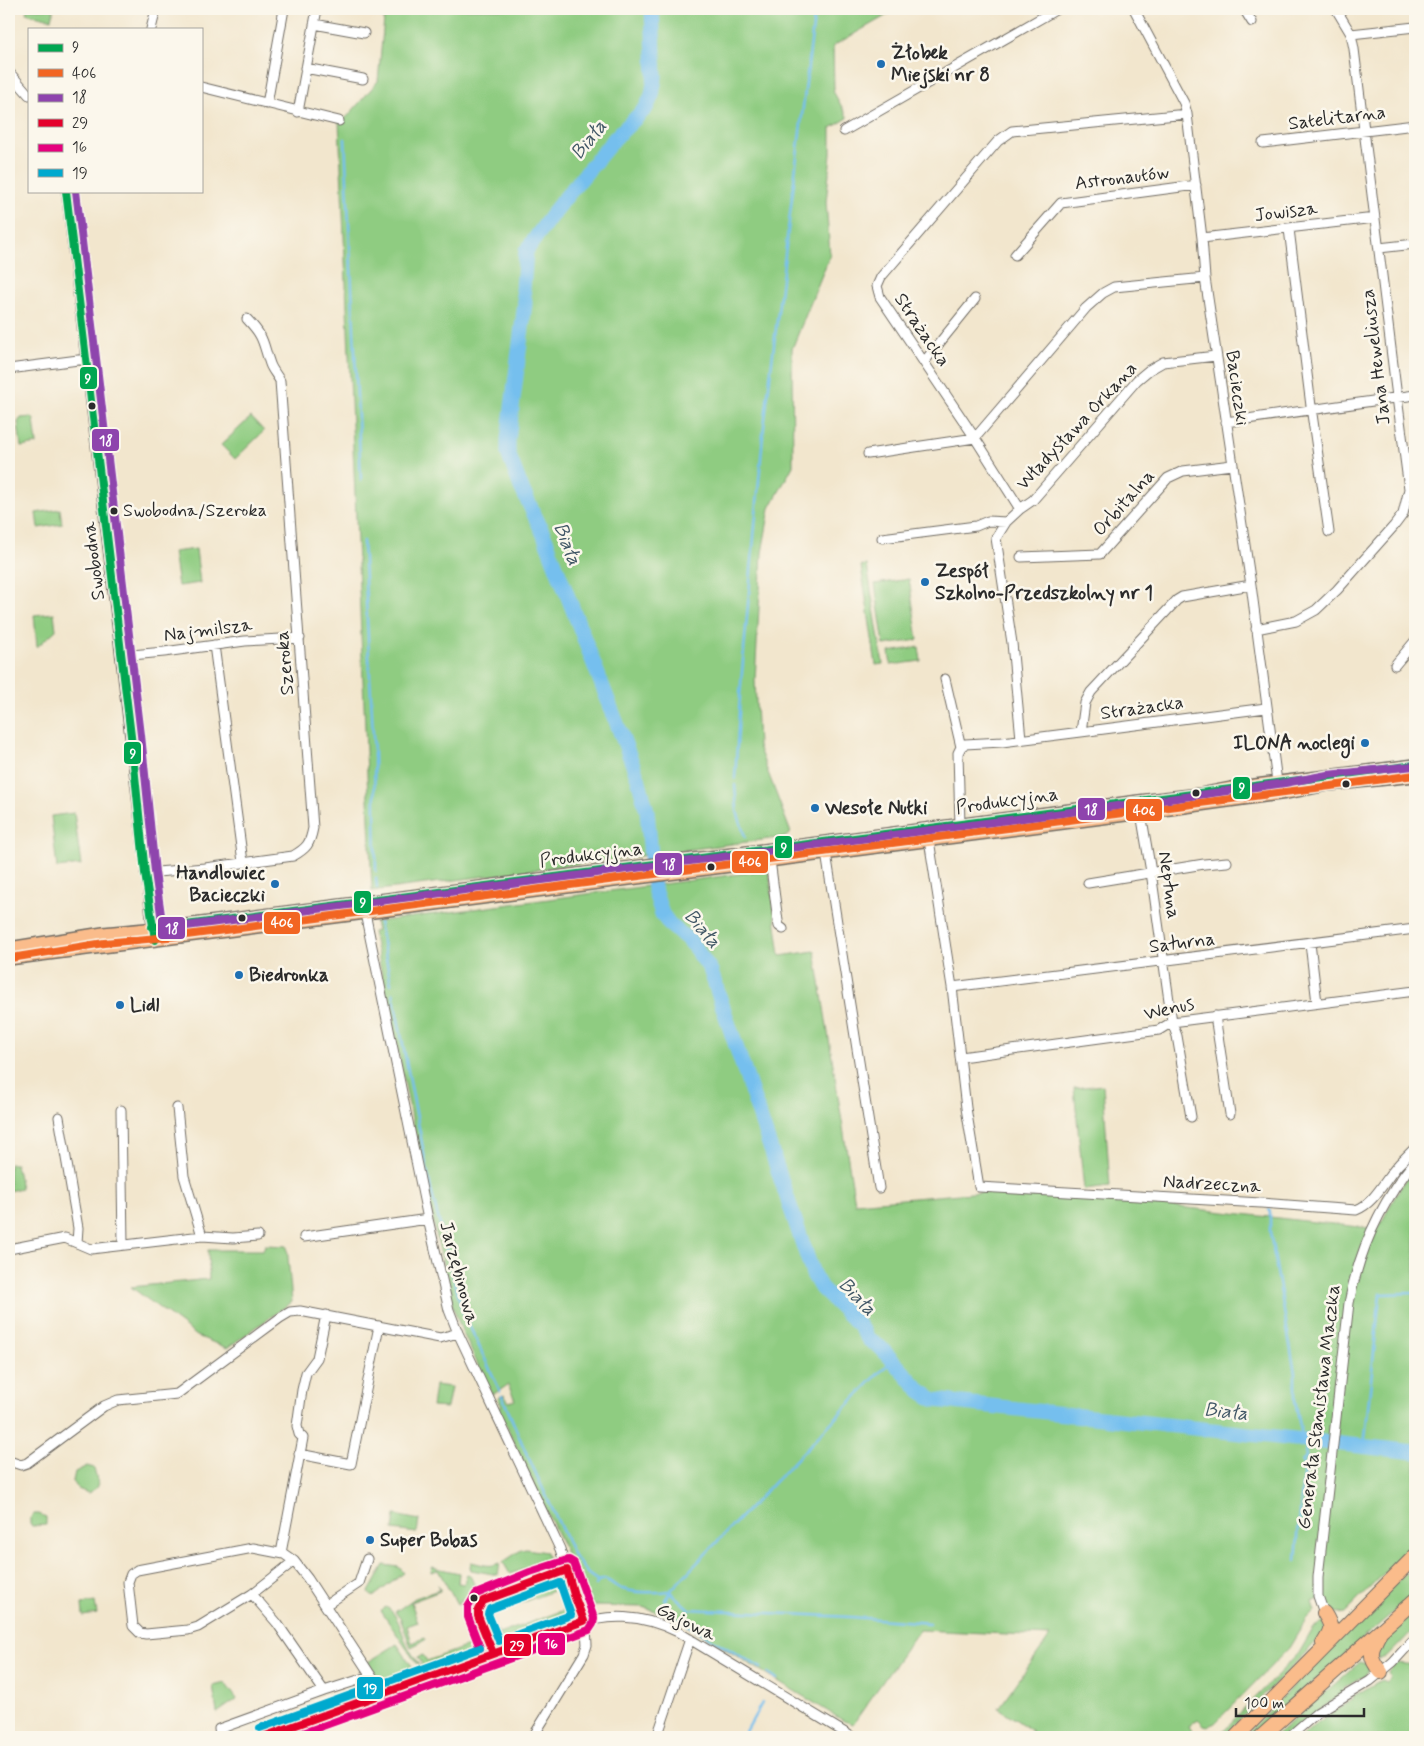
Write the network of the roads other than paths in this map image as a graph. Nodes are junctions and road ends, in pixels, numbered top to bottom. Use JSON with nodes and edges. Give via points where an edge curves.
{"nodes":[{"id":1,"x":156,"y":9,"type":"edge"},
{"id":2,"x":284,"y":9,"type":"edge"},
{"id":3,"x":317,"y":9,"type":"edge"},
{"id":4,"x":1057,"y":9,"type":"edge"},
{"id":5,"x":1134,"y":9,"type":"edge"},
{"id":6,"x":1244,"y":9,"type":"edge"},
{"id":7,"x":1336,"y":9,"type":"edge"},
{"id":8,"x":1252,"y":22,"type":"dead end"},
{"id":9,"x":314,"y":24,"type":"junction"},
{"id":10,"x":1415,"y":27,"type":"edge"},
{"id":11,"x":151,"y":28,"type":"edge"},
{"id":12,"x":364,"y":33,"type":"dead end"},
{"id":13,"x":1351,"y":34,"type":"junction"},
{"id":14,"x":305,"y":68,"type":"junction"},
{"id":15,"x":9,"y":72,"type":"edge"},
{"id":16,"x":364,"y":79,"type":"dead end"},
{"id":17,"x":202,"y":88,"type":"edge"},
{"id":18,"x":28,"y":94,"type":"edge"},
{"id":19,"x":266,"y":104,"type":"junction"},
{"id":20,"x":298,"y":112,"type":"junction"},
{"id":21,"x":1187,"y":114,"type":"junction"},
{"id":22,"x":339,"y":121,"type":"dead end"},
{"id":23,"x":1415,"y":125,"type":"edge"},
{"id":24,"x":1364,"y":130,"type":"junction"},
{"id":25,"x":844,"y":131,"type":"dead end"},
{"id":26,"x":1263,"y":143,"type":"dead end"},
{"id":27,"x":1196,"y":185,"type":"junction"},
{"id":28,"x":66,"y":192,"type":"edge"},
{"id":29,"x":1375,"y":218,"type":"junction"},
{"id":30,"x":1289,"y":229,"type":"junction"},
{"id":31,"x":1202,"y":238,"type":"junction"},
{"id":32,"x":1415,"y":244,"type":"edge"},
{"id":33,"x":1380,"y":248,"type":"junction"},
{"id":34,"x":1015,"y":255,"type":"dead end"},
{"id":35,"x":1205,"y":278,"type":"junction"},
{"id":36,"x":975,"y":299,"type":"dead end"},
{"id":37,"x":247,"y":319,"type":"dead end"},
{"id":38,"x":1216,"y":356,"type":"junction"},
{"id":39,"x":86,"y":359,"type":"junction"},
{"id":40,"x":924,"y":362,"type":"junction"},
{"id":41,"x":9,"y":369,"type":"edge"},
{"id":42,"x":1415,"y":395,"type":"edge"},
{"id":43,"x":1396,"y":397,"type":"junction"},
{"id":44,"x":1312,"y":412,"type":"junction"},
{"id":45,"x":1226,"y":422,"type":"junction"},
{"id":46,"x":976,"y":438,"type":"junction"},
{"id":47,"x":868,"y":454,"type":"dead end"},
{"id":48,"x":1232,"y":465,"type":"junction"},
{"id":49,"x":1020,"y":508,"type":"junction"},
{"id":50,"x":1006,"y":522,"type":"junction"},
{"id":51,"x":1329,"y":532,"type":"dead end"},
{"id":52,"x":882,"y":538,"type":"dead end"},
{"id":53,"x":1021,"y":557,"type":"dead end"},
{"id":54,"x":1251,"y":585,"type":"junction"},
{"id":55,"x":1256,"y":629,"type":"junction"},
{"id":56,"x":300,"y":638,"type":"junction"},
{"id":57,"x":1415,"y":641,"type":"edge"},
{"id":58,"x":214,"y":646,"type":"junction"},
{"id":59,"x":121,"y":656,"type":"junction"},
{"id":60,"x":1395,"y":665,"type":"dead end"},
{"id":61,"x":945,"y":679,"type":"dead end"},
{"id":62,"x":1266,"y":708,"type":"junction"},
{"id":63,"x":1081,"y":732,"type":"junction"},
{"id":64,"x":1021,"y":739,"type":"junction"},
{"id":65,"x":961,"y":747,"type":"junction"},
{"id":66,"x":1415,"y":765,"type":"edge"},
{"id":67,"x":1415,"y":776,"type":"edge"},
{"id":68,"x":1278,"y":788,"type":"junction"},
{"id":69,"x":1139,"y":801,"type":"junction"},
{"id":70,"x":1142,"y":813,"type":"junction"},
{"id":71,"x":960,"y":825,"type":"junction"},
{"id":72,"x":929,"y":840,"type":"junction"},
{"id":73,"x":826,"y":853,"type":"junction"},
{"id":74,"x":770,"y":860,"type":"junction"},
{"id":75,"x":243,"y":862,"type":"junction"},
{"id":76,"x":1227,"y":862,"type":"dead end"},
{"id":77,"x":662,"y":869,"type":"junction"},
{"id":78,"x":1151,"y":872,"type":"junction"},
{"id":79,"x":145,"y":873,"type":"junction"},
{"id":80,"x":1088,"y":883,"type":"dead end"},
{"id":81,"x":365,"y":907,"type":"junction"},
{"id":82,"x":152,"y":927,"type":"junction"},
{"id":83,"x":783,"y":929,"type":"dead end"},
{"id":84,"x":1415,"y":929,"type":"edge"},
{"id":85,"x":155,"y":940,"type":"junction"},
{"id":86,"x":1310,"y":943,"type":"junction"},
{"id":87,"x":9,"y":948,"type":"edge"},
{"id":88,"x":9,"y":959,"type":"edge"},
{"id":89,"x":1164,"y":961,"type":"junction"},
{"id":90,"x":952,"y":986,"type":"junction"},
{"id":91,"x":1415,"y":990,"type":"edge"},
{"id":92,"x":1317,"y":1003,"type":"junction"},
{"id":93,"x":1215,"y":1016,"type":"junction"},
{"id":94,"x":1172,"y":1022,"type":"junction"},
{"id":95,"x":960,"y":1057,"type":"junction"},
{"id":96,"x":177,"y":1108,"type":"dead end"},
{"id":97,"x":121,"y":1110,"type":"dead end"},
{"id":98,"x":1230,"y":1114,"type":"dead end"},
{"id":99,"x":1192,"y":1117,"type":"dead end"},
{"id":100,"x":59,"y":1118,"type":"dead end"},
{"id":101,"x":1415,"y":1148,"type":"edge"},
{"id":102,"x":1415,"y":1161,"type":"edge"},
{"id":103,"x":879,"y":1188,"type":"dead end"},
{"id":104,"x":428,"y":1218,"type":"junction"},
{"id":105,"x":202,"y":1236,"type":"junction"},
{"id":106,"x":258,"y":1236,"type":"dead end"},
{"id":107,"x":304,"y":1237,"type":"dead end"},
{"id":108,"x":77,"y":1243,"type":"junction"},
{"id":109,"x":123,"y":1245,"type":"junction"},
{"id":110,"x":9,"y":1249,"type":"edge"},
{"id":111,"x":326,"y":1315,"type":"junction"},
{"id":112,"x":379,"y":1326,"type":"junction"},
{"id":113,"x":458,"y":1333,"type":"junction"},
{"id":114,"x":299,"y":1454,"type":"junction"},
{"id":115,"x":9,"y":1461,"type":"edge"},
{"id":116,"x":281,"y":1553,"type":"junction"},
{"id":117,"x":1415,"y":1556,"type":"edge"},
{"id":118,"x":367,"y":1559,"type":"dead end"},
{"id":119,"x":294,"y":1561,"type":"junction"},
{"id":120,"x":252,"y":1594,"type":"junction"},
{"id":121,"x":1415,"y":1600,"type":"edge"},
{"id":122,"x":326,"y":1605,"type":"junction"},
{"id":123,"x":1367,"y":1605,"type":"junction"},
{"id":124,"x":1324,"y":1613,"type":"junction"},
{"id":125,"x":584,"y":1621,"type":"junction"},
{"id":126,"x":1380,"y":1631,"type":"junction"},
{"id":127,"x":1415,"y":1638,"type":"edge"},
{"id":128,"x":690,"y":1639,"type":"junction"},
{"id":129,"x":1313,"y":1659,"type":"junction"},
{"id":130,"x":1341,"y":1665,"type":"junction"},
{"id":131,"x":1379,"y":1669,"type":"junction"},
{"id":132,"x":371,"y":1676,"type":"junction"},
{"id":133,"x":324,"y":1691,"type":"junction"},
{"id":134,"x":382,"y":1694,"type":"junction"},
{"id":135,"x":220,"y":1737,"type":"edge"},
{"id":136,"x":263,"y":1737,"type":"edge"},
{"id":137,"x":533,"y":1737,"type":"edge"},
{"id":138,"x":656,"y":1737,"type":"edge"},
{"id":139,"x":852,"y":1737,"type":"edge"},
{"id":140,"x":1236,"y":1737,"type":"edge"},
{"id":141,"x":1261,"y":1737,"type":"edge"},
{"id":142,"x":1289,"y":1737,"type":"edge"}],
"edges":[{"from":1,"to":11,"type":"street"},
{"from":2,"to":19,"type":"street"},
{"from":3,"to":9,"type":"street"},
{"from":4,"to":25,"type":"street"},
{"from":5,"to":21,"type":"street","name":"Bacieczki"},
{"from":6,"to":8,"type":"street"},
{"from":7,"to":13,"type":"street","name":"Jana Heweliusza"},
{"from":9,"to":12,"type":"street"},
{"from":9,"to":14,"type":"street"},
{"from":10,"to":13,"type":"street"},
{"from":13,"to":24,"type":"street","name":"Jana Heweliusza"},
{"from":14,"to":16,"type":"street"},
{"from":14,"to":20,"type":"street"},
{"from":15,"to":18,"type":"street"},
{"from":17,"to":19,"type":"street"},
{"from":19,"to":20,"type":"street"},
{"from":20,"to":22,"type":"street"},
{"from":21,"to":27,"type":"street","name":"Bacieczki"},
{"from":21,"to":40,"type":"street","name":"Strażacka","via":[[1012,131],[998,141],[881,276],[877,286],[880,297]]},
{"from":23,"to":24,"type":"street","name":"Satelitarna"},
{"from":24,"to":26,"type":"street","name":"Satelitarna"},
{"from":24,"to":29,"type":"street","name":"Jana Heweliusza"},
{"from":27,"to":31,"type":"street","name":"Bacieczki"},
{"from":27,"to":34,"type":"street","name":"Astronautów","via":[[1062,203]]},
{"from":28,"to":39,"type":"street","name":"Swobodna"},
{"from":29,"to":30,"type":"street","name":"Jowisza"},
{"from":29,"to":33,"type":"street","name":"Jana Heweliusza"},
{"from":30,"to":31,"type":"street","name":"Jowisza"},
{"from":30,"to":44,"type":"street"},
{"from":31,"to":35,"type":"street","name":"Bacieczki"},
{"from":32,"to":33,"type":"street"},
{"from":33,"to":43,"type":"street","name":"Jana Heweliusza"},
{"from":35,"to":38,"type":"street","name":"Bacieczki"},
{"from":35,"to":46,"type":"street","via":[[1114,287],[1103,293],[1086,308]]},
{"from":36,"to":40,"type":"street"},
{"from":37,"to":56,"type":"street","name":"Szeroka","via":[[261,336],[270,366],[280,381]]},
{"from":38,"to":45,"type":"street","name":"Bacieczki"},
{"from":38,"to":49,"type":"street","name":"Władysława Orkana","via":[[1163,362],[1149,370],[1033,500]]},
{"from":39,"to":41,"type":"street"},
{"from":39,"to":59,"type":"street","name":"Swobodna"},
{"from":40,"to":46,"type":"street","name":"Strażacka"},
{"from":42,"to":43,"type":"street"},
{"from":43,"to":44,"type":"street"},
{"from":43,"to":55,"type":"street","name":"Jana Heweliusza","via":[[1410,488],[1403,514],[1316,610],[1296,621]]},
{"from":44,"to":45,"type":"street"},
{"from":44,"to":51,"type":"street"},
{"from":45,"to":48,"type":"street","name":"Bacieczki"},
{"from":46,"to":47,"type":"street"},
{"from":46,"to":49,"type":"street","name":"Strażacka"},
{"from":48,"to":53,"type":"street","name":"Orbitalna","via":[[1183,471],[1168,478],[1100,554]]},
{"from":48,"to":54,"type":"street","name":"Bacieczki"},
{"from":49,"to":50,"type":"street"},
{"from":50,"to":52,"type":"street","via":[[988,521],[976,526]]},
{"from":50,"to":64,"type":"street","via":[[996,538],[1013,644]]},
{"from":54,"to":55,"type":"street","name":"Bacieczki"},
{"from":54,"to":63,"type":"street","via":[[1177,600],[1090,692],[1085,702]]},
{"from":55,"to":62,"type":"street","name":"Bacieczki"},
{"from":56,"to":58,"type":"street","name":"Najmilsza"},
{"from":56,"to":75,"type":"street","name":"Szeroka","via":[[313,828],[310,842],[292,856]]},
{"from":57,"to":60,"type":"street"},
{"from":58,"to":59,"type":"street","name":"Najmilsza"},
{"from":58,"to":75,"type":"street"},
{"from":59,"to":79,"type":"street","name":"Swobodna"},
{"from":61,"to":65,"type":"street"},
{"from":62,"to":63,"type":"street","name":"Strażacka"},
{"from":62,"to":68,"type":"street","name":"Bacieczki"},
{"from":63,"to":64,"type":"street","name":"Strażacka"},
{"from":64,"to":65,"type":"street","name":"Strażacka","via":[[971,743]]},
{"from":65,"to":71,"type":"street","via":[[958,753]]},
{"from":66,"to":68,"type":"main road","name":"Produkcyjna"},
{"from":67,"to":68,"type":"main road","name":"Produkcyjna"},
{"from":68,"to":69,"type":"main road","name":"Produkcyjna","via":[[1231,788]]},
{"from":68,"to":70,"type":"main road","name":"Produkcyjna"},
{"from":69,"to":70,"type":"main road"},
{"from":69,"to":71,"type":"main road","name":"Produkcyjna"},
{"from":70,"to":72,"type":"main road","name":"Produkcyjna"},
{"from":70,"to":78,"type":"street","name":"Neptuna"},
{"from":71,"to":77,"type":"main road","name":"Produkcyjna"},
{"from":72,"to":73,"type":"main road","name":"Produkcyjna"},
{"from":72,"to":90,"type":"street"},
{"from":73,"to":74,"type":"main road","name":"Produkcyjna"},
{"from":73,"to":103,"type":"street"},
{"from":74,"to":77,"type":"main road","name":"Produkcyjna"},
{"from":74,"to":83,"type":"street","via":[[778,921]]},
{"from":75,"to":79,"type":"street","name":"Szeroka"},
{"from":76,"to":78,"type":"street"},
{"from":77,"to":81,"type":"main road","name":"Produkcyjna"},
{"from":78,"to":80,"type":"street"},
{"from":78,"to":89,"type":"street","name":"Neptuna"},
{"from":79,"to":82,"type":"street","name":"Swobodna"},
{"from":81,"to":82,"type":"main road"},
{"from":81,"to":85,"type":"main road"},
{"from":81,"to":104,"type":"street","name":"Jarzębinowa"},
{"from":82,"to":85,"type":"main road"},
{"from":82,"to":87,"type":"main road"},
{"from":84,"to":86,"type":"street","name":"Saturna"},
{"from":85,"to":88,"type":"main road"},
{"from":86,"to":89,"type":"street","name":"Saturna"},
{"from":86,"to":92,"type":"street"},
{"from":89,"to":90,"type":"street","name":"Saturna"},
{"from":89,"to":94,"type":"street","name":"Neptuna"},
{"from":90,"to":95,"type":"street"},
{"from":91,"to":92,"type":"street","name":"Wenus"},
{"from":92,"to":93,"type":"street","name":"Wenus"},
{"from":93,"to":94,"type":"street","name":"Wenus"},
{"from":93,"to":98,"type":"street"},
{"from":94,"to":95,"type":"street","name":"Wenus","via":[[1159,1030]]},
{"from":94,"to":99,"type":"street","name":"Neptuna"},
{"from":95,"to":101,"type":"street","name":"Nadrzeczna","via":[[979,1187],[1356,1210],[1372,1198]]},
{"from":96,"to":105,"type":"street","via":[[184,1176]]},
{"from":97,"to":109,"type":"street"},
{"from":100,"to":108,"type":"street","via":[[78,1228]]},
{"from":102,"to":124,"type":"street","name":"Generała Stanisława Maczka","via":[[1385,1202],[1355,1275],[1345,1325],[1317,1588]]},
{"from":104,"to":107,"type":"street"},
{"from":104,"to":113,"type":"street","name":"Jarzębinowa","via":[[449,1310]]},
{"from":105,"to":106,"type":"street"},
{"from":105,"to":109,"type":"street"},
{"from":108,"to":109,"type":"street","via":[[91,1249]]},
{"from":108,"to":110,"type":"street","via":[[60,1238]]},
{"from":111,"to":112,"type":"street"},
{"from":111,"to":114,"type":"street","via":[[317,1358],[306,1373],[302,1390],[297,1418],[299,1434],[303,1438]]},
{"from":111,"to":115,"type":"street","via":[[296,1311],[285,1314],[177,1394],[111,1402],[27,1462],[21,1465]]},
{"from":112,"to":113,"type":"street","via":[[440,1338]]},
{"from":112,"to":114,"type":"street","via":[[351,1464]]},
{"from":113,"to":125,"type":"street","name":"Jarzębinowa","via":[[556,1540]]},
{"from":114,"to":116,"type":"street"},
{"from":116,"to":119,"type":"street"},
{"from":116,"to":120,"type":"street","via":[[253,1548],[137,1570],[128,1582],[132,1626],[146,1634],[194,1629]]},
{"from":117,"to":123,"type":"highway"},
{"from":118,"to":122,"type":"street","via":[[359,1583]]},
{"from":119,"to":120,"type":"street"},
{"from":119,"to":122,"type":"street"},
{"from":120,"to":133,"type":"street","via":[[277,1623]]},
{"from":121,"to":126,"type":"highway"},
{"from":122,"to":132,"type":"street"},
{"from":123,"to":124,"type":"highway","via":[[1344,1618],[1336,1619]]},
{"from":123,"to":129,"type":"highway"},
{"from":124,"to":129,"type":"highway","via":[[1331,1623],[1331,1630]]},
{"from":125,"to":128,"type":"street","name":"Gajowa","via":[[641,1619]]},
{"from":125,"to":134,"type":"street","name":"Gajowa"},
{"from":125,"to":137,"type":"street","name":"Jarzębinowa","via":[[587,1646],[584,1654]]},
{"from":126,"to":130,"type":"highway"},
{"from":126,"to":131,"type":"highway","via":[[1371,1654]]},
{"from":127,"to":131,"type":"street"},
{"from":128,"to":138,"type":"street"},
{"from":128,"to":139,"type":"street","name":"Gajowa"},
{"from":129,"to":140,"type":"highway"},
{"from":130,"to":131,"type":"highway","via":[[1361,1658]]},
{"from":130,"to":141,"type":"highway"},
{"from":131,"to":142,"type":"street","via":[[1370,1681],[1318,1712]]},
{"from":132,"to":133,"type":"street"},
{"from":132,"to":134,"type":"street"},
{"from":133,"to":135,"type":"street","via":[[219,1729]]},
{"from":134,"to":136,"type":"street","name":"Gajowa"}]}
